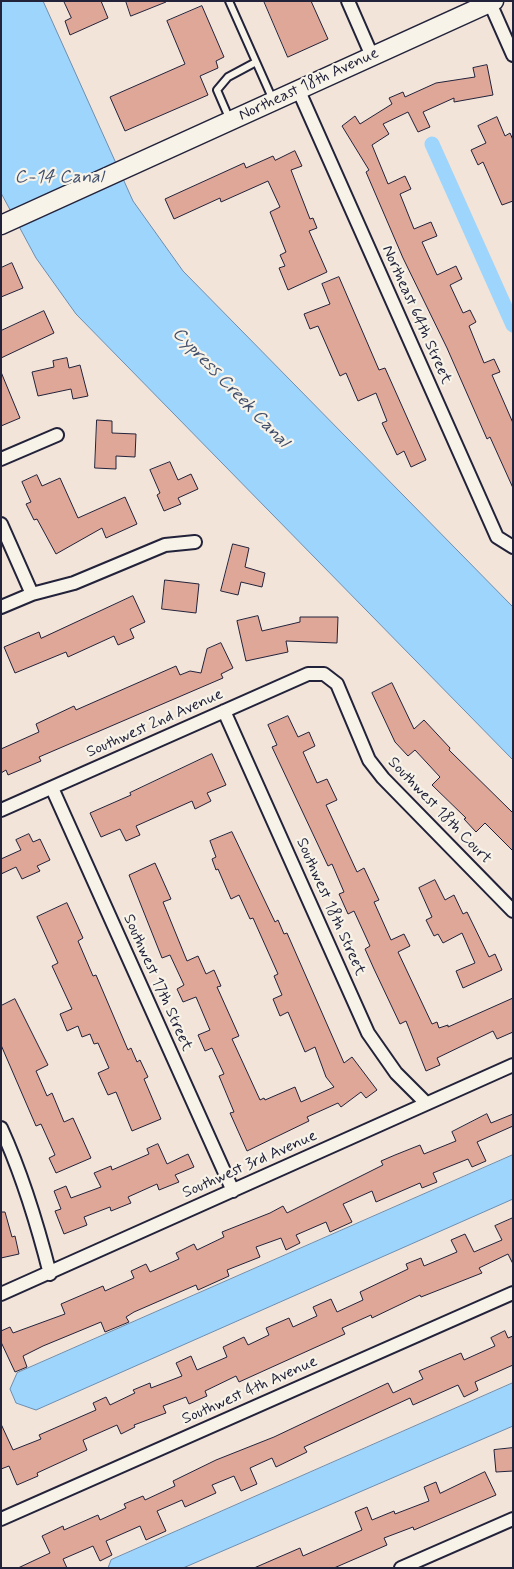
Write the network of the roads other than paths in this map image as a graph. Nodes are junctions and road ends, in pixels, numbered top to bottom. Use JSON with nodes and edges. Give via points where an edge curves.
{"nodes":[{"id":1,"x":229,"y":1,"type":"edge"},
{"id":2,"x":348,"y":1,"type":"edge"},
{"id":3,"x":492,"y":2,"type":"edge"},
{"id":4,"x":513,"y":55,"type":"edge"},
{"id":5,"x":372,"y":56,"type":"junction"},
{"id":6,"x":256,"y":62,"type":"junction"},
{"id":7,"x":298,"y":89,"type":"junction"},
{"id":8,"x":273,"y":101,"type":"junction"},
{"id":9,"x":230,"y":121,"type":"junction"},
{"id":10,"x":6,"y":223,"type":"edge"},
{"id":11,"x":57,"y":435,"type":"dead end"},
{"id":12,"x":1,"y":459,"type":"edge"},
{"id":13,"x":1,"y":524,"type":"edge"},
{"id":14,"x":196,"y":542,"type":"dead end"},
{"id":15,"x":513,"y":547,"type":"edge"},
{"id":16,"x":32,"y":594,"type":"junction"},
{"id":17,"x":1,"y":607,"type":"edge"},
{"id":18,"x":324,"y":674,"type":"joint"},
{"id":19,"x":224,"y":711,"type":"junction"},
{"id":20,"x":52,"y":788,"type":"junction"},
{"id":21,"x":1,"y":810,"type":"edge"},
{"id":22,"x":513,"y":911,"type":"edge"},
{"id":23,"x":513,"y":1065,"type":"edge"},
{"id":24,"x":426,"y":1103,"type":"junction"},
{"id":25,"x":1,"y":1128,"type":"edge"},
{"id":26,"x":233,"y":1190,"type":"junction"},
{"id":27,"x":50,"y":1274,"type":"junction"},
{"id":28,"x":513,"y":1293,"type":"edge"},
{"id":29,"x":1,"y":1294,"type":"edge"},
{"id":30,"x":513,"y":1518,"type":"edge"},
{"id":31,"x":1,"y":1519,"type":"edge"},
{"id":32,"x":401,"y":1568,"type":"edge"}],
"edges":[{"from":1,"to":6,"type":"lane"},
{"from":2,"to":5,"type":"street"},
{"from":3,"to":4,"type":"street"},
{"from":3,"to":5,"type":"street","name":"Northeast 18th Avenue"},
{"from":5,"to":7,"type":"street","name":"Northeast 18th Avenue"},
{"from":6,"to":8,"type":"lane"},
{"from":6,"to":9,"type":"lane","via":[[228,77],[217,90]]},
{"from":7,"to":8,"type":"street","name":"Northeast 18th Avenue"},
{"from":7,"to":15,"type":"street","name":"Northeast 64th Street","via":[[497,536]]},
{"from":8,"to":9,"type":"street","name":"Northeast 18th Avenue"},
{"from":9,"to":10,"type":"street","name":"Northeast 18th Avenue"},
{"from":11,"to":12,"type":"street"},
{"from":13,"to":16,"type":"street"},
{"from":14,"to":16,"type":"street","via":[[165,545],[74,583]]},
{"from":16,"to":17,"type":"street"},
{"from":18,"to":19,"type":"street","name":"Southwest 2nd Avenue","via":[[308,674]]},
{"from":18,"to":22,"type":"street","name":"Southwest 18th Court","via":[[337,684],[369,760],[383,778]]},
{"from":19,"to":20,"type":"street","name":"Southwest 2nd Avenue"},
{"from":19,"to":24,"type":"street","name":"Southwest 18th Street","via":[[368,1033],[396,1073]]},
{"from":20,"to":21,"type":"street","name":"Southwest 2nd Avenue"},
{"from":20,"to":26,"type":"street","name":"Southwest 17th Street"},
{"from":23,"to":24,"type":"street","name":"Southwest 3rd Avenue"},
{"from":24,"to":26,"type":"street","name":"Southwest 3rd Avenue"},
{"from":25,"to":27,"type":"street","via":[[20,1169]]},
{"from":26,"to":27,"type":"street","name":"Southwest 3rd Avenue"},
{"from":27,"to":29,"type":"street","name":"Southwest 3rd Avenue"},
{"from":28,"to":31,"type":"street","name":"Southwest 4th Avenue"},
{"from":30,"to":32,"type":"street"}]}
